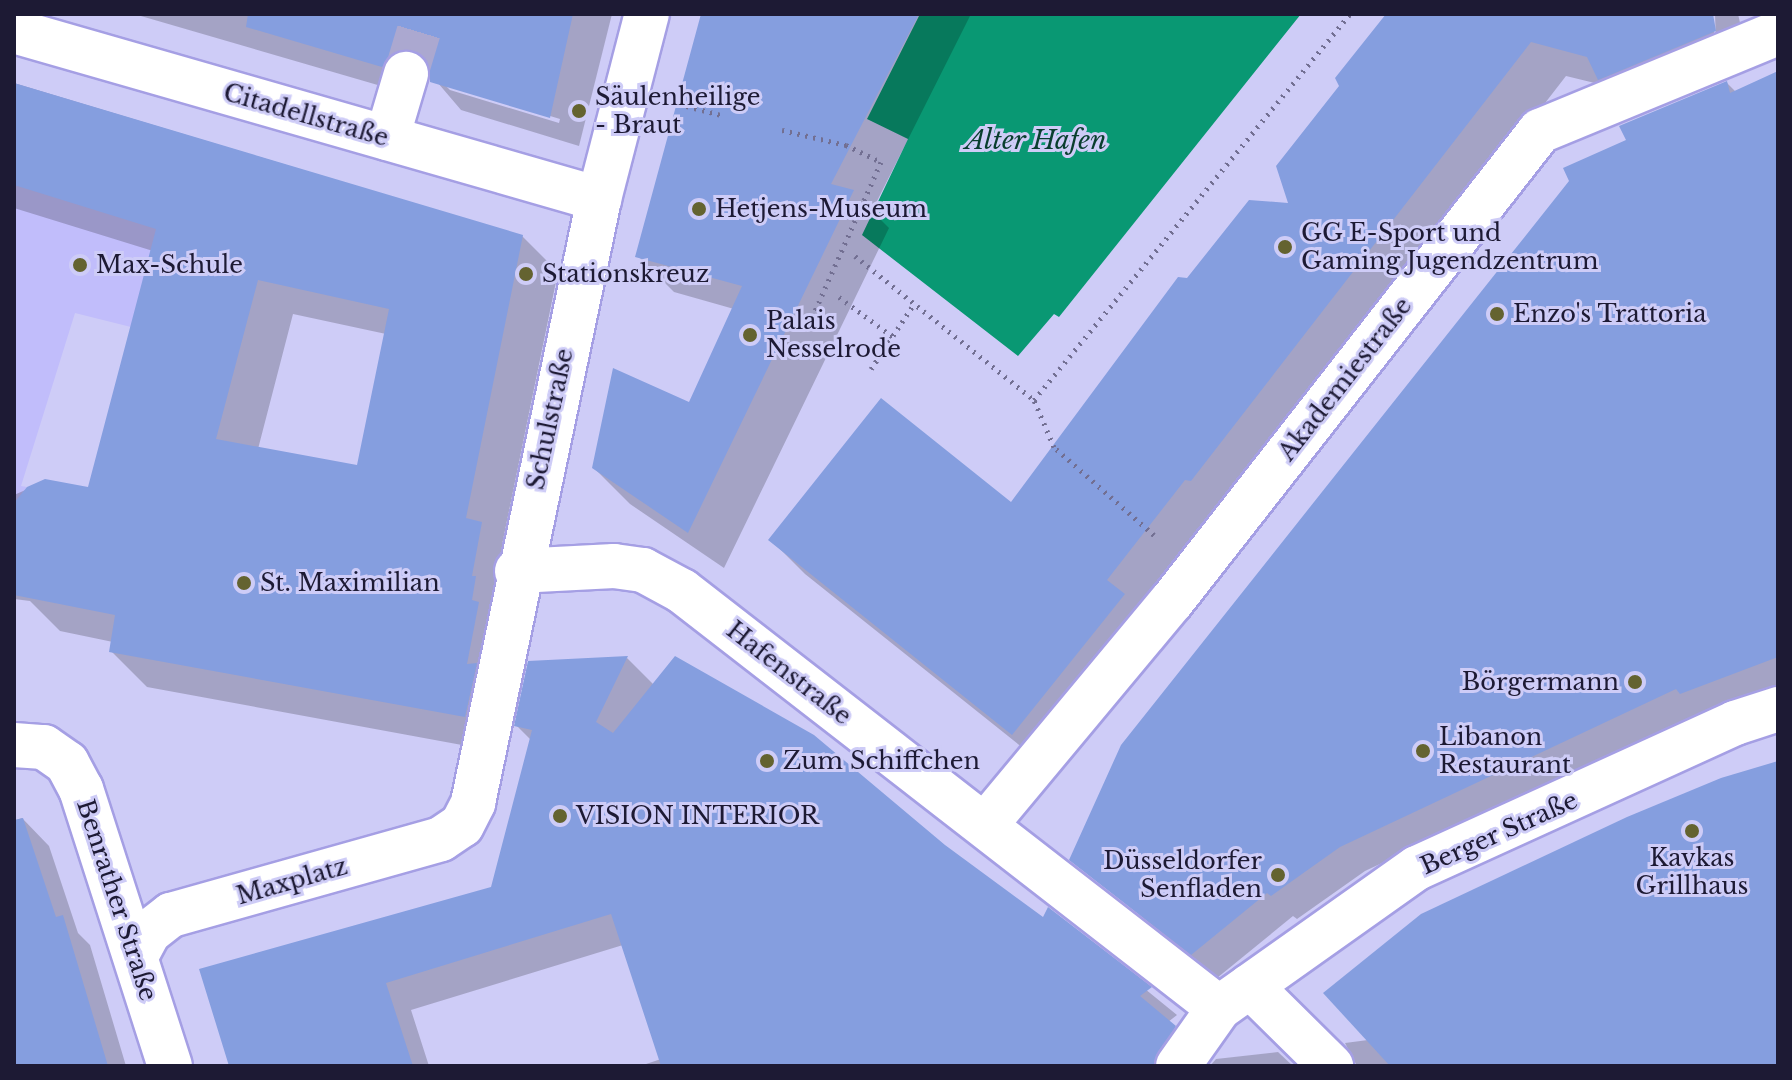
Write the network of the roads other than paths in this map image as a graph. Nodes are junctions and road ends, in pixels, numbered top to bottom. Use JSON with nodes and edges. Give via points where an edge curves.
{"nodes":[{"id":1,"x":647,"y":14,"type":"edge"},
{"id":2,"x":14,"y":31,"type":"edge"},
{"id":3,"x":1778,"y":33,"type":"edge"},
{"id":4,"x":406,"y":74,"type":"tunnel mouth"},
{"id":5,"x":387,"y":138,"type":"junction"},
{"id":6,"x":599,"y":199,"type":"junction"},
{"id":7,"x":517,"y":571,"type":"junction"},
{"id":8,"x":1778,"y":709,"type":"edge"},
{"id":9,"x":29,"y":746,"type":"edge"},
{"id":10,"x":986,"y":824,"type":"junction"},
{"id":11,"x":462,"y":825,"type":"joint"},
{"id":12,"x":136,"y":956,"type":"junction"},
{"id":13,"x":1234,"y":997,"type":"junction"},
{"id":14,"x":170,"y":1066,"type":"edge"},
{"id":15,"x":1178,"y":1066,"type":"edge"},
{"id":16,"x":1331,"y":1066,"type":"edge"}],
"edges":[{"from":1,"to":6,"type":"street","name":"Schulstraße"},
{"from":2,"to":5,"type":"street","name":"Citadellstraße"},
{"from":3,"to":10,"type":"street","name":"Akademiestraße","via":[[1540,131],[1172,601]]},
{"from":4,"to":5,"type":"street"},
{"from":5,"to":6,"type":"street","name":"Citadellstraße"},
{"from":6,"to":7,"type":"street","name":"Schulstraße"},
{"from":7,"to":10,"type":"street","name":"Hafenstraße","via":[[614,566],[643,570],[720,619]]},
{"from":7,"to":11,"type":"street","name":"Schulstraße","via":[[473,803]]},
{"from":8,"to":13,"type":"street","name":"Berger Straße","via":[[1735,723],[1417,868]]},
{"from":9,"to":12,"type":"street","name":"Benrather Straße","via":[[67,763],[81,789]]},
{"from":10,"to":13,"type":"street","name":"Hafenstraße"},
{"from":11,"to":12,"type":"street","name":"Maxplatz","via":[[441,839],[171,915],[149,932]]},
{"from":12,"to":14,"type":"street","name":"Benrather Straße"},
{"from":13,"to":15,"type":"street","name":"Berger Straße"},
{"from":13,"to":16,"type":"street","name":"Hafenstraße"}]}
